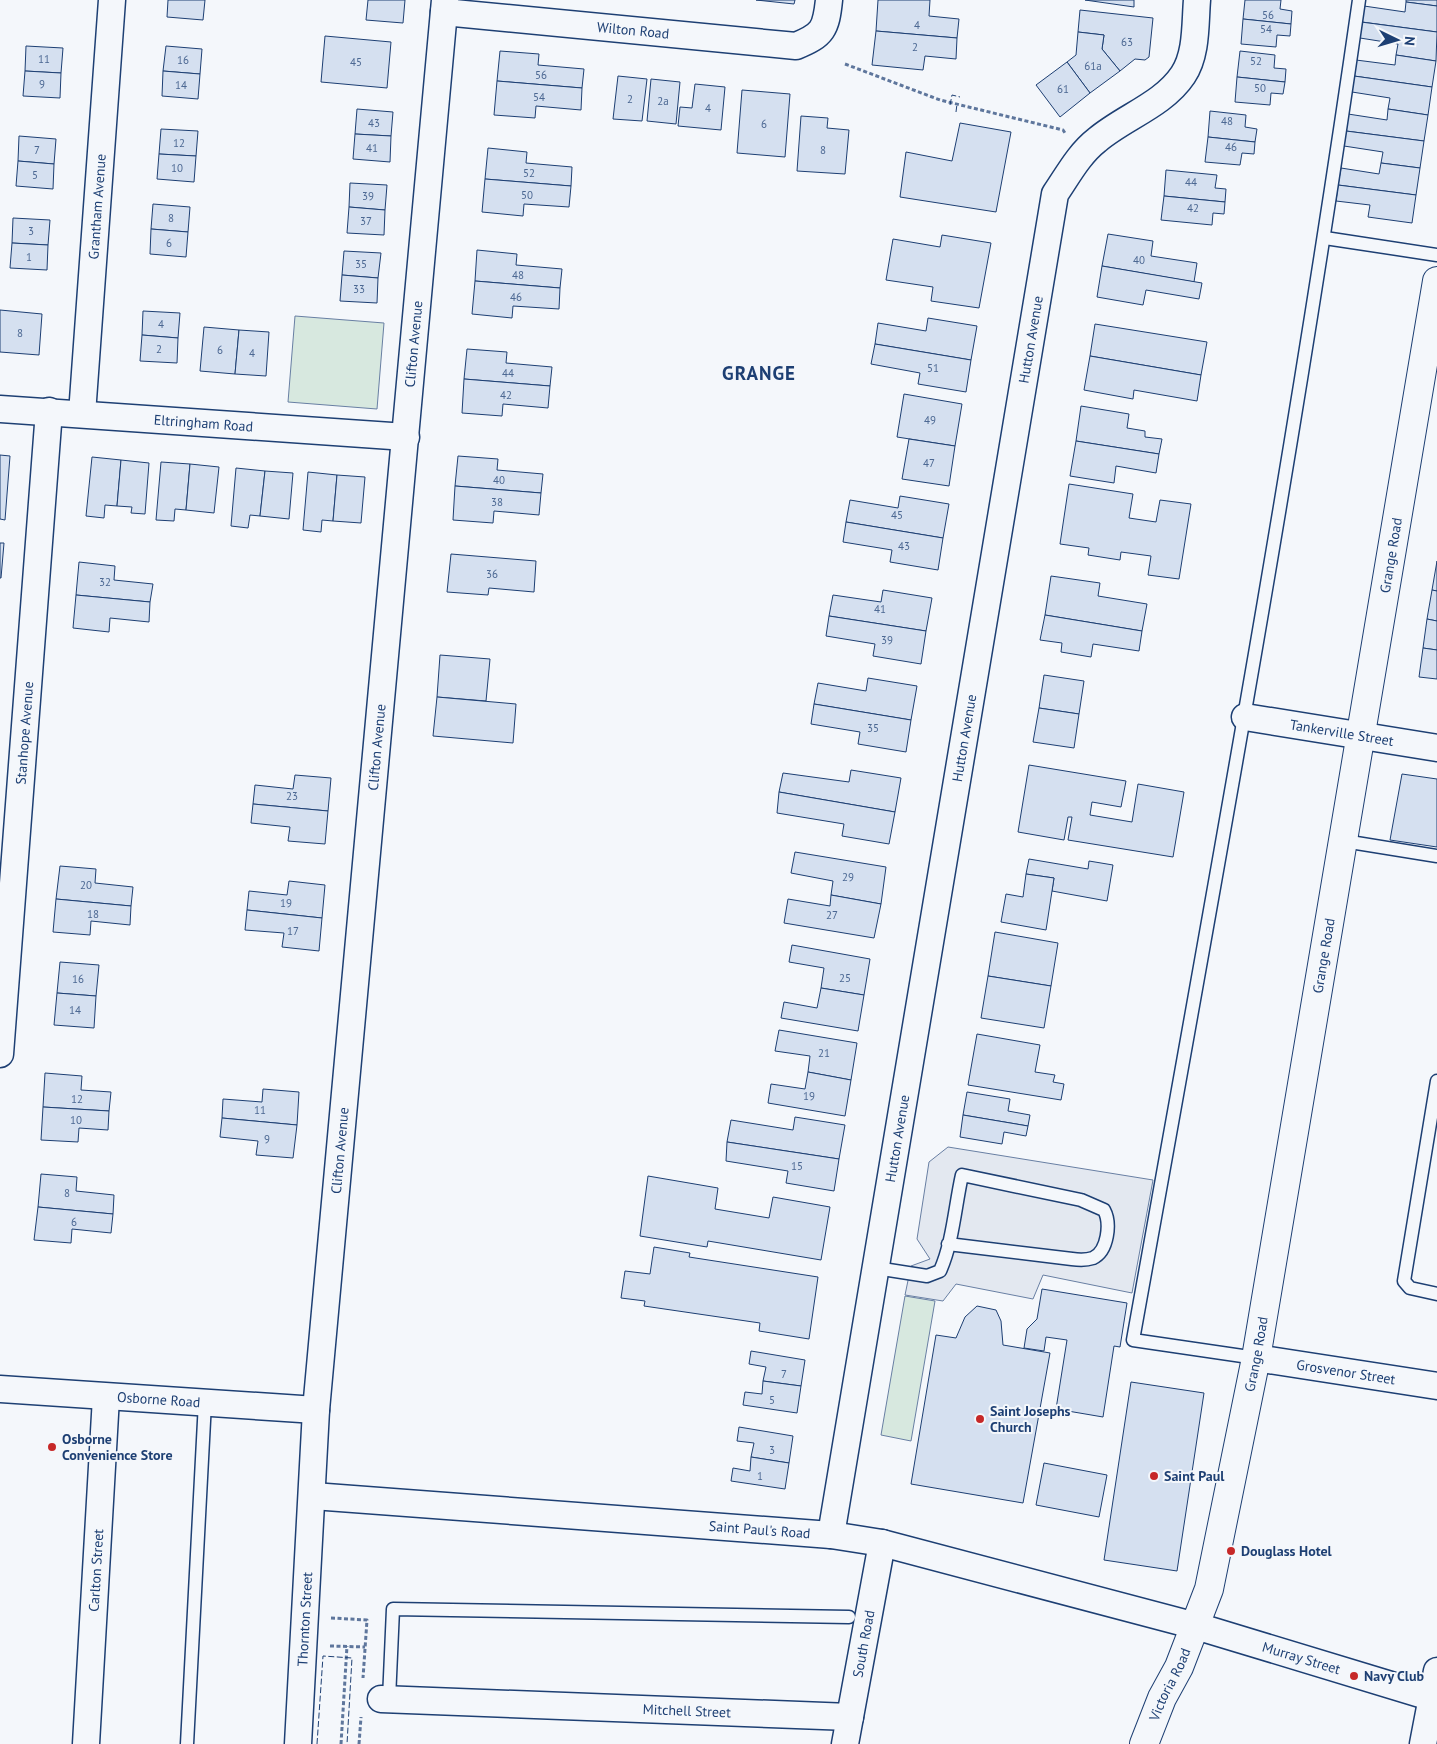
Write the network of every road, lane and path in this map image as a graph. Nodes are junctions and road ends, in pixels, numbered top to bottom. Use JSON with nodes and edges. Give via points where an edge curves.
{"nodes":[{"id":1,"x":112,"y":0,"type":"edge"},
{"id":2,"x":829,"y":0,"type":"edge"},
{"id":3,"x":1197,"y":0,"type":"edge"},
{"id":4,"x":1359,"y":0,"type":"edge"},
{"id":5,"x":444,"y":6,"type":"edge"},
{"id":6,"x":845,"y":64,"type":"dead end"},
{"id":7,"x":1084,"y":151,"type":"junction"},
{"id":8,"x":1325,"y":238,"type":"junction"},
{"id":9,"x":1437,"y":255,"type":"edge"},
{"id":10,"x":1437,"y":281,"type":"edge"},
{"id":11,"x":0,"y":409,"type":"edge"},
{"id":12,"x":49,"y":411,"type":"junction"},
{"id":13,"x":82,"y":414,"type":"junction"},
{"id":14,"x":406,"y":437,"type":"junction"},
{"id":15,"x":1245,"y":717,"type":"junction"},
{"id":16,"x":1361,"y":737,"type":"junction"},
{"id":17,"x":1437,"y":748,"type":"edge"},
{"id":18,"x":1344,"y":841,"type":"junction"},
{"id":19,"x":1437,"y":856,"type":"edge"},
{"id":20,"x":0,"y":1054,"type":"edge"},
{"id":21,"x":1437,"y":1081,"type":"edge"},
{"id":22,"x":948,"y":1244,"type":"junction"},
{"id":23,"x":876,"y":1268,"type":"junction"},
{"id":24,"x":1437,"y":1294,"type":"edge"},
{"id":25,"x":1256,"y":1358,"type":"junction"},
{"id":26,"x":1437,"y":1386,"type":"edge"},
{"id":27,"x":0,"y":1389,"type":"edge"},
{"id":28,"x":106,"y":1397,"type":"junction"},
{"id":29,"x":205,"y":1402,"type":"junction"},
{"id":30,"x":316,"y":1410,"type":"junction"},
{"id":31,"x":313,"y":1496,"type":"junction"},
{"id":32,"x":831,"y":1535,"type":"junction"},
{"id":33,"x":882,"y":1543,"type":"junction"},
{"id":34,"x":849,"y":1617,"type":"dead end"},
{"id":35,"x":330,"y":1618,"type":"dead end"},
{"id":36,"x":1196,"y":1626,"type":"junction"},
{"id":37,"x":328,"y":1646,"type":"dead end"},
{"id":38,"x":347,"y":1646,"type":"junction"},
{"id":39,"x":365,"y":1648,"type":"junction"},
{"id":40,"x":364,"y":1659,"type":"dead end"},
{"id":41,"x":1437,"y":1670,"type":"edge"},
{"id":42,"x":1435,"y":1698,"type":"edge"},
{"id":43,"x":385,"y":1699,"type":"joint"},
{"id":44,"x":850,"y":1717,"type":"junction"},
{"id":45,"x":86,"y":1744,"type":"edge"},
{"id":46,"x":187,"y":1744,"type":"edge"},
{"id":47,"x":298,"y":1744,"type":"edge"},
{"id":48,"x":341,"y":1744,"type":"edge"},
{"id":49,"x":845,"y":1744,"type":"edge"},
{"id":50,"x":1144,"y":1744,"type":"edge"},
{"id":51,"x":1422,"y":1744,"type":"edge"}],
"edges":[{"from":1,"to":13,"type":"street","name":"Grantham Avenue"},
{"from":2,"to":5,"type":"street","name":"Wilton Road","via":[[827,20],[820,34],[796,46]]},
{"from":3,"to":7,"type":"street","name":"Hutton Avenue","via":[[1192,53],[1183,75],[1167,94],[1098,138]]},
{"from":4,"to":8,"type":"lane"},
{"from":5,"to":14,"type":"street","name":"Clifton Avenue"},
{"from":6,"to":7,"type":"path","via":[[940,100],[1063,130]]},
{"from":7,"to":23,"type":"street","name":"Hutton Avenue","via":[[1055,194]]},
{"from":8,"to":9,"type":"lane"},
{"from":8,"to":15,"type":"lane"},
{"from":10,"to":16,"type":"street","name":"Grange Road"},
{"from":11,"to":12,"type":"street","name":"Eltringham Road"},
{"from":12,"to":13,"type":"street","name":"Eltringham Road"},
{"from":12,"to":20,"type":"street","name":"Stanhope Avenue"},
{"from":13,"to":14,"type":"street","name":"Eltringham Road"},
{"from":14,"to":30,"type":"street","name":"Clifton Avenue"},
{"from":15,"to":16,"type":"street","name":"Tankerville Street"},
{"from":15,"to":25,"type":"lane","via":[[1133,1340]]},
{"from":16,"to":17,"type":"street","name":"Tankerville Street"},
{"from":16,"to":18,"type":"street","name":"Grange Road"},
{"from":18,"to":19,"type":"lane"},
{"from":18,"to":25,"type":"street","name":"Grange Road"},
{"from":21,"to":24,"type":"lane","via":[[1404,1281],[1410,1288]]},
{"from":22,"to":22,"type":"lane","via":[[962,1175],[1081,1200],[1104,1210],[1107,1219],[1103,1248],[1092,1258],[1072,1260]]},
{"from":22,"to":23,"type":"lane","via":[[940,1271],[927,1276]]},
{"from":23,"to":32,"type":"street","name":"Hutton Avenue"},
{"from":25,"to":26,"type":"street","name":"Grosvenor Street"},
{"from":25,"to":36,"type":"street","name":"Grange Road","via":[[1209,1589]]},
{"from":27,"to":28,"type":"street","name":"Osborne Road"},
{"from":28,"to":29,"type":"street","name":"Osborne Road"},
{"from":28,"to":45,"type":"street","name":"Carlton Street"},
{"from":29,"to":30,"type":"street","name":"Osborne Road"},
{"from":29,"to":46,"type":"lane"},
{"from":30,"to":31,"type":"street","name":"Clifton Avenue"},
{"from":31,"to":32,"type":"street","name":"Saint Paul's Road"},
{"from":31,"to":47,"type":"street","name":"Thornton Street"},
{"from":32,"to":33,"type":"street","name":"Saint Paul's Road"},
{"from":33,"to":36,"type":"street","name":"Saint Paul's Road"},
{"from":33,"to":44,"type":"street","name":"South Road"},
{"from":34,"to":43,"type":"lane","via":[[393,1609]]},
{"from":35,"to":39,"type":"path","via":[[367,1620]]},
{"from":36,"to":42,"type":"street","name":"Murray Street"},
{"from":36,"to":50,"type":"street","name":"Victoria Road"},
{"from":37,"to":38,"type":"path"},
{"from":38,"to":39,"type":"path"},
{"from":38,"to":48,"type":"path"},
{"from":39,"to":40,"type":"path"},
{"from":41,"to":42,"type":"street"},
{"from":42,"to":51,"type":"street"},
{"from":43,"to":44,"type":"street","name":"Mitchell Street"},
{"from":44,"to":49,"type":"street","name":"South Road"}]}
